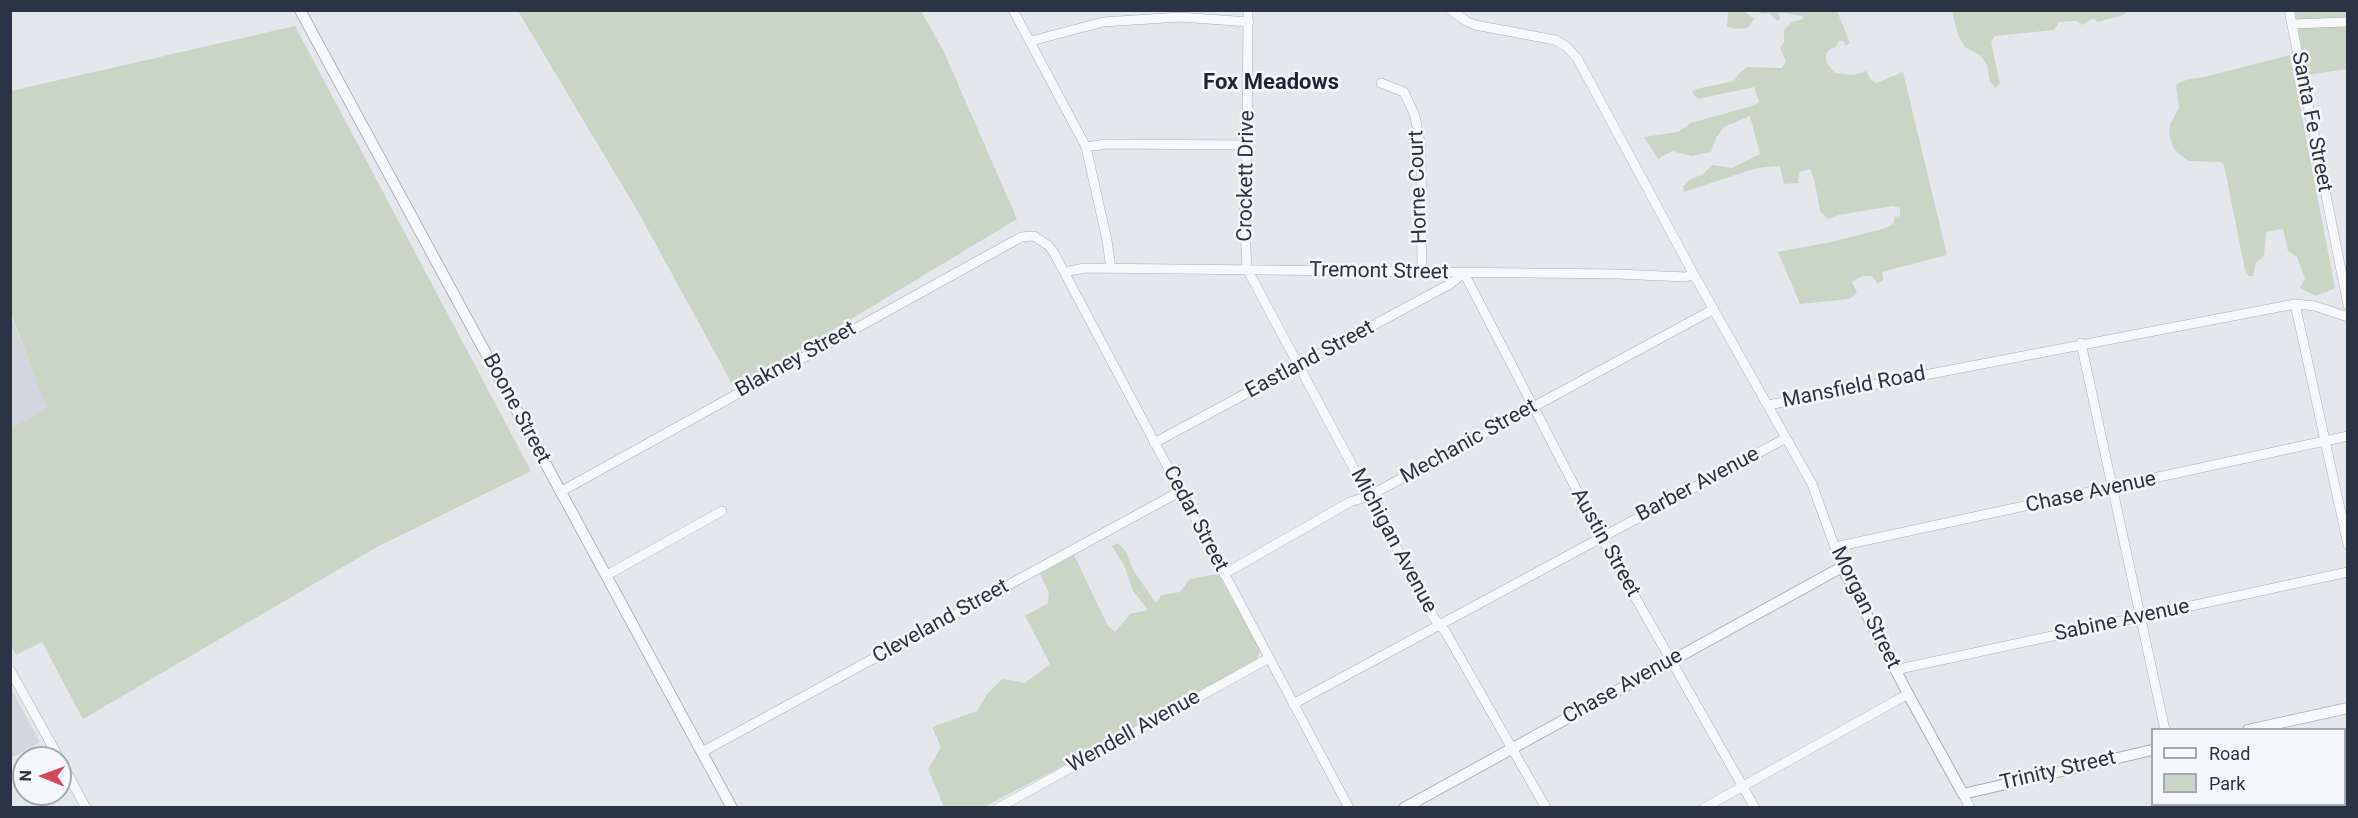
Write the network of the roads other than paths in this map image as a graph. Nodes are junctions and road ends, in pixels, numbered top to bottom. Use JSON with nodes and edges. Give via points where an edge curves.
{"nodes":[{"id":1,"x":300,"y":10,"type":"edge"},
{"id":2,"x":1013,"y":10,"type":"edge"},
{"id":3,"x":1248,"y":10,"type":"edge"},
{"id":4,"x":1451,"y":10,"type":"edge"},
{"id":5,"x":2289,"y":10,"type":"edge"},
{"id":6,"x":2348,"y":21,"type":"edge"},
{"id":7,"x":1249,"y":22,"type":"junction"},
{"id":8,"x":2292,"y":24,"type":"junction"},
{"id":9,"x":1031,"y":41,"type":"junction"},
{"id":10,"x":1381,"y":83,"type":"dead end"},
{"id":11,"x":1247,"y":145,"type":"junction"},
{"id":12,"x":1086,"y":147,"type":"junction"},
{"id":13,"x":1034,"y":236,"type":"joint"},
{"id":14,"x":1111,"y":268,"type":"junction"},
{"id":15,"x":1247,"y":269,"type":"junction"},
{"id":16,"x":1064,"y":272,"type":"junction"},
{"id":17,"x":1422,"y":272,"type":"junction"},
{"id":18,"x":1464,"y":273,"type":"junction"},
{"id":19,"x":1693,"y":273,"type":"junction"},
{"id":20,"x":2295,"y":304,"type":"junction"},
{"id":21,"x":2348,"y":305,"type":"edge"},
{"id":22,"x":1714,"y":309,"type":"junction"},
{"id":23,"x":2348,"y":317,"type":"edge"},
{"id":24,"x":2081,"y":343,"type":"junction"},
{"id":25,"x":1299,"y":366,"type":"junction"},
{"id":26,"x":1768,"y":405,"type":"junction"},
{"id":27,"x":1532,"y":406,"type":"junction"},
{"id":28,"x":2348,"y":436,"type":"edge"},
{"id":29,"x":1786,"y":438,"type":"junction"},
{"id":30,"x":2324,"y":442,"type":"junction"},
{"id":31,"x":1154,"y":443,"type":"junction"},
{"id":32,"x":2112,"y":489,"type":"junction"},
{"id":33,"x":560,"y":492,"type":"junction"},
{"id":34,"x":1179,"y":492,"type":"junction"},
{"id":35,"x":1369,"y":496,"type":"junction"},
{"id":36,"x":722,"y":511,"type":"dead end"},
{"id":37,"x":1601,"y":537,"type":"junction"},
{"id":38,"x":2348,"y":545,"type":"edge"},
{"id":39,"x":1835,"y":548,"type":"junction"},
{"id":40,"x":1842,"y":567,"type":"junction"},
{"id":41,"x":2348,"y":572,"type":"edge"},
{"id":42,"x":607,"y":574,"type":"junction"},
{"id":43,"x":1224,"y":574,"type":"junction"},
{"id":44,"x":2141,"y":617,"type":"junction"},
{"id":45,"x":1440,"y":624,"type":"junction"},
{"id":46,"x":1269,"y":658,"type":"junction"},
{"id":47,"x":1670,"y":660,"type":"junction"},
{"id":48,"x":10,"y":670,"type":"edge"},
{"id":49,"x":1896,"y":672,"type":"junction"},
{"id":50,"x":1908,"y":694,"type":"junction"},
{"id":51,"x":1293,"y":704,"type":"junction"},
{"id":52,"x":2348,"y":708,"type":"edge"},
{"id":53,"x":2165,"y":728,"type":"edge"},
{"id":54,"x":2253,"y":728,"type":"edge"},
{"id":55,"x":53,"y":746,"type":"edge"},
{"id":56,"x":1512,"y":748,"type":"junction"},
{"id":57,"x":2151,"y":750,"type":"edge"},
{"id":58,"x":702,"y":752,"type":"junction"},
{"id":59,"x":72,"y":781,"type":"edge"},
{"id":60,"x":1743,"y":786,"type":"junction"},
{"id":61,"x":1963,"y":794,"type":"junction"},
{"id":62,"x":86,"y":807,"type":"edge"},
{"id":63,"x":732,"y":807,"type":"edge"},
{"id":64,"x":998,"y":807,"type":"edge"},
{"id":65,"x":1349,"y":807,"type":"edge"},
{"id":66,"x":1404,"y":807,"type":"edge"},
{"id":67,"x":1546,"y":807,"type":"edge"},
{"id":68,"x":1704,"y":807,"type":"edge"},
{"id":69,"x":1755,"y":807,"type":"edge"},
{"id":70,"x":1970,"y":807,"type":"edge"}],
"edges":[{"from":1,"to":33,"type":"street","name":"Boone Street"},
{"from":2,"to":9,"type":"street"},
{"from":3,"to":7,"type":"street","name":"Crockett Drive"},
{"from":4,"to":19,"type":"street","name":"Mansfield Road","via":[[1484,27],[1549,38],[1573,52]]},
{"from":5,"to":8,"type":"street","name":"Santa Fe Street"},
{"from":6,"to":8,"type":"street"},
{"from":7,"to":9,"type":"street","via":[[1180,17],[1103,22]]},
{"from":7,"to":11,"type":"street","name":"Crockett Drive"},
{"from":8,"to":21,"type":"street","name":"Santa Fe Street"},
{"from":9,"to":12,"type":"street"},
{"from":10,"to":17,"type":"street","name":"Horne Court","via":[[1404,92],[1415,116],[1421,148]]},
{"from":11,"to":12,"type":"street"},
{"from":11,"to":15,"type":"street","name":"Crockett Drive"},
{"from":12,"to":14,"type":"street"},
{"from":13,"to":16,"type":"street","name":"Cedar Street","via":[[1048,246]]},
{"from":13,"to":33,"type":"street","name":"Blakney Street","via":[[1021,237]]},
{"from":14,"to":15,"type":"street","name":"Tremont Street"},
{"from":14,"to":16,"type":"street","name":"Tremont Street"},
{"from":15,"to":17,"type":"street","name":"Tremont Street"},
{"from":15,"to":25,"type":"street","name":"Michigan Avenue"},
{"from":16,"to":31,"type":"street","name":"Cedar Street"},
{"from":17,"to":18,"type":"street","name":"Tremont Street"},
{"from":18,"to":19,"type":"street","name":"Tremont Street","via":[[1687,277]]},
{"from":18,"to":25,"type":"street","name":"Eastland Street"},
{"from":18,"to":27,"type":"street","name":"Austin Street"},
{"from":19,"to":22,"type":"street","name":"Mansfield Road"},
{"from":20,"to":23,"type":"street","name":"Mansfield Road"},
{"from":20,"to":24,"type":"street","name":"Mansfield Road"},
{"from":20,"to":30,"type":"street"},
{"from":22,"to":26,"type":"street","name":"Mansfield Road"},
{"from":22,"to":27,"type":"street","name":"Mechanic Street"},
{"from":24,"to":26,"type":"street","name":"Mansfield Road"},
{"from":24,"to":32,"type":"street"},
{"from":25,"to":31,"type":"street","name":"Eastland Street"},
{"from":25,"to":35,"type":"street","name":"Michigan Avenue"},
{"from":26,"to":29,"type":"street","name":"Morgan Street"},
{"from":27,"to":35,"type":"street","name":"Mechanic Street"},
{"from":27,"to":37,"type":"street","name":"Austin Street"},
{"from":28,"to":30,"type":"street","name":"Chase Avenue"},
{"from":29,"to":37,"type":"street","name":"Barber Avenue"},
{"from":29,"to":39,"type":"street","name":"Morgan Street","via":[[1812,484]]},
{"from":30,"to":32,"type":"street","name":"Chase Avenue"},
{"from":30,"to":38,"type":"street"},
{"from":31,"to":34,"type":"street","name":"Cedar Street"},
{"from":32,"to":39,"type":"street","name":"Chase Avenue"},
{"from":32,"to":44,"type":"street"},
{"from":33,"to":42,"type":"street","name":"Boone Street"},
{"from":34,"to":43,"type":"street","name":"Cedar Street"},
{"from":34,"to":58,"type":"street","name":"Cleveland Street"},
{"from":35,"to":43,"type":"street","name":"Mechanic Street","via":[[1350,502]]},
{"from":35,"to":45,"type":"street","name":"Michigan Avenue"},
{"from":36,"to":42,"type":"street"},
{"from":37,"to":45,"type":"street","name":"Barber Avenue"},
{"from":37,"to":47,"type":"street","name":"Austin Street"},
{"from":39,"to":40,"type":"street","name":"Morgan Street"},
{"from":40,"to":47,"type":"street","name":"Chase Avenue"},
{"from":40,"to":49,"type":"street","name":"Morgan Street"},
{"from":41,"to":44,"type":"street","name":"Sabine Avenue"},
{"from":42,"to":58,"type":"street","name":"Boone Street"},
{"from":43,"to":46,"type":"street","name":"Cedar Street"},
{"from":44,"to":49,"type":"street","name":"Sabine Avenue"},
{"from":44,"to":53,"type":"street"},
{"from":45,"to":51,"type":"street","name":"Barber Avenue"},
{"from":45,"to":56,"type":"street","name":"Michigan Avenue"},
{"from":46,"to":51,"type":"street","name":"Cedar Street"},
{"from":46,"to":64,"type":"street","name":"Wendell Avenue"},
{"from":47,"to":56,"type":"street","name":"Chase Avenue"},
{"from":47,"to":60,"type":"street","name":"Austin Street"},
{"from":48,"to":55,"type":"street"},
{"from":49,"to":50,"type":"street","name":"Morgan Street"},
{"from":50,"to":60,"type":"street"},
{"from":50,"to":61,"type":"street","name":"Morgan Street"},
{"from":51,"to":65,"type":"street","name":"Cedar Street"},
{"from":52,"to":54,"type":"street"},
{"from":56,"to":66,"type":"street","name":"Chase Avenue"},
{"from":56,"to":67,"type":"street","name":"Michigan Avenue"},
{"from":57,"to":61,"type":"street","name":"Trinity Street"},
{"from":58,"to":63,"type":"street","name":"Boone Street"},
{"from":59,"to":62,"type":"street"},
{"from":60,"to":68,"type":"street"},
{"from":60,"to":69,"type":"street","name":"Austin Street"},
{"from":61,"to":70,"type":"street","name":"Morgan Street"}]}
